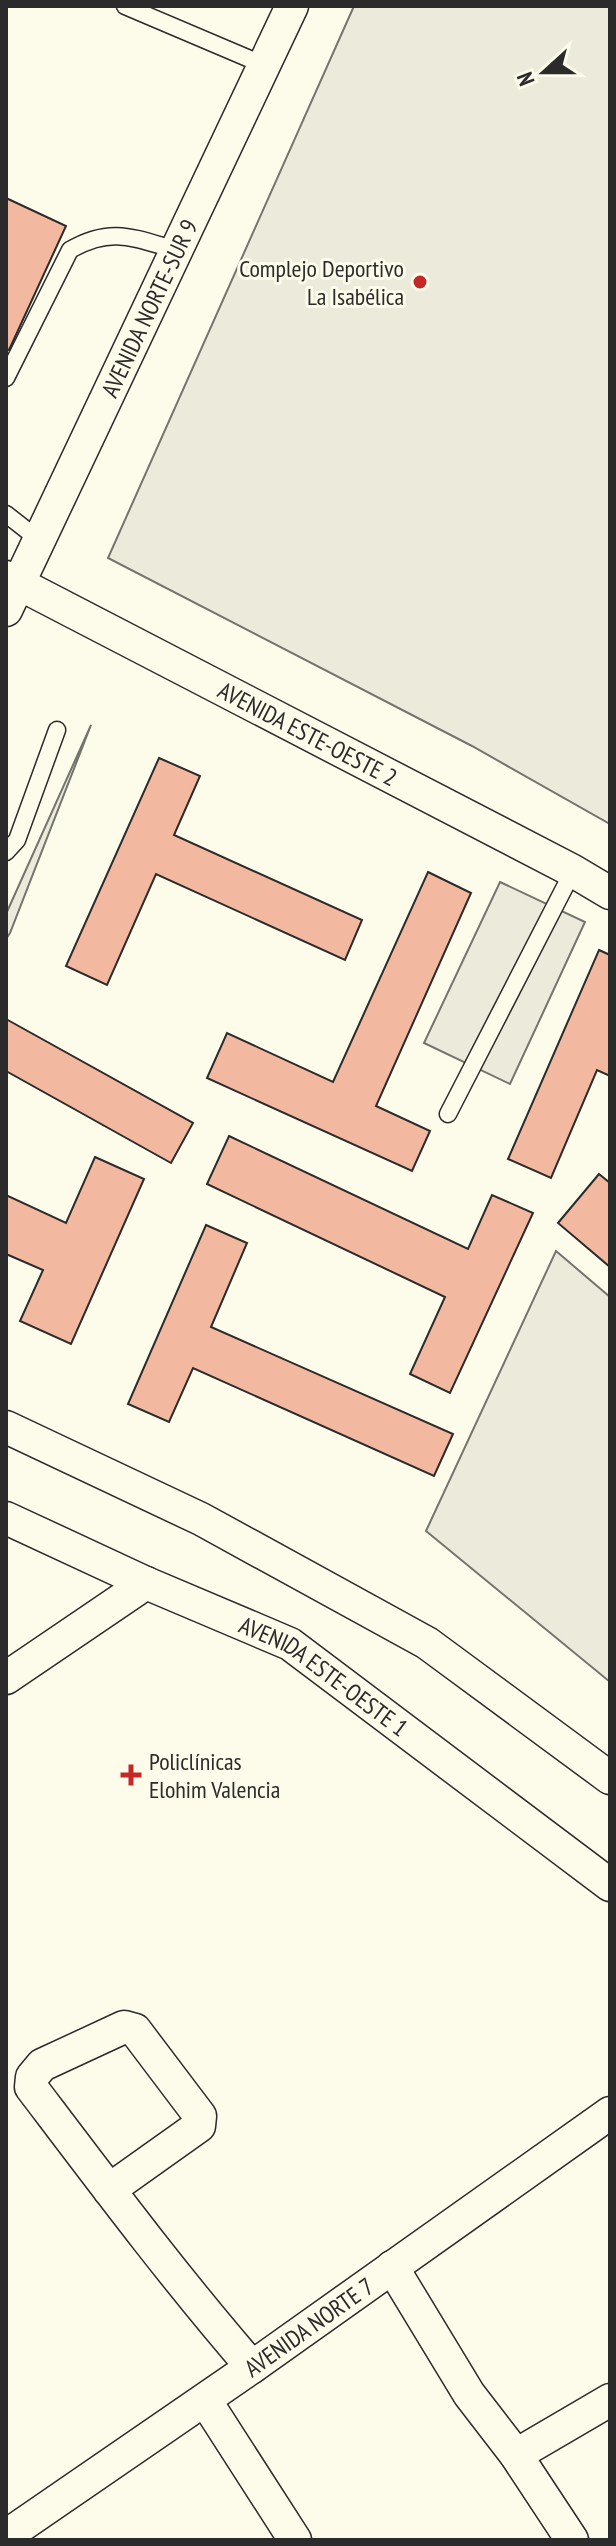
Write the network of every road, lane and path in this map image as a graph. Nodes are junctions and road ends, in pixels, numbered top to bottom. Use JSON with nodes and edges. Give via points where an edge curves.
{"nodes":[{"id":1,"x":125,"y":6,"type":"edge"},
{"id":2,"x":292,"y":6,"type":"edge"},
{"id":3,"x":264,"y":65,"type":"junction"},
{"id":4,"x":176,"y":250,"type":"junction"},
{"id":5,"x":6,"y":378,"type":"edge"},
{"id":6,"x":6,"y":514,"type":"edge"},
{"id":7,"x":38,"y":539,"type":"junction"},
{"id":8,"x":10,"y":590,"type":"edge"},
{"id":9,"x":57,"y":730,"type":"dead end"},
{"id":10,"x":6,"y":852,"type":"edge"},
{"id":11,"x":573,"y":871,"type":"junction"},
{"id":12,"x":610,"y":893,"type":"edge"},
{"id":13,"x":448,"y":1114,"type":"dead end"},
{"id":14,"x":6,"y":1427,"type":"edge"},
{"id":15,"x":6,"y":1518,"type":"edge"},
{"id":16,"x":146,"y":1583,"type":"junction"},
{"id":17,"x":6,"y":1678,"type":"edge"},
{"id":18,"x":610,"y":1778,"type":"edge"},
{"id":19,"x":610,"y":1885,"type":"edge"},
{"id":20,"x":610,"y":2113,"type":"edge"},
{"id":21,"x":109,"y":2190,"type":"junction"},
{"id":22,"x":392,"y":2267,"type":"junction"},
{"id":23,"x":252,"y":2367,"type":"junction"},
{"id":24,"x":205,"y":2400,"type":"junction"},
{"id":25,"x":610,"y":2400,"type":"edge"},
{"id":26,"x":516,"y":2455,"type":"junction"},
{"id":27,"x":6,"y":2536,"type":"edge"},
{"id":28,"x":295,"y":2540,"type":"edge"},
{"id":29,"x":572,"y":2540,"type":"edge"}],
"edges":[{"from":1,"to":3,"type":"lane"},
{"from":2,"to":3,"type":"street","name":"AVENIDA NORTE-SUR 9"},
{"from":3,"to":4,"type":"street","name":"AVENIDA NORTE-SUR 9"},
{"from":4,"to":5,"type":"lane","via":[[117,234],[70,250]]},
{"from":4,"to":7,"type":"street","name":"AVENIDA NORTE-SUR 9"},
{"from":6,"to":7,"type":"lane"},
{"from":7,"to":8,"type":"street","name":"AVENIDA NORTE-SUR 9"},
{"from":8,"to":11,"type":"street","name":"AVENIDA ESTE-OESTE 2"},
{"from":9,"to":10,"type":"lane","via":[[17,840]]},
{"from":11,"to":12,"type":"street","name":"AVENIDA ESTE-OESTE 2"},
{"from":11,"to":13,"type":"lane"},
{"from":14,"to":18,"type":"street","via":[[201,1519],[427,1643]]},
{"from":15,"to":16,"type":"street","name":"AVENIDA ESTE-OESTE 1"},
{"from":16,"to":17,"type":"street"},
{"from":16,"to":19,"type":"street","name":"AVENIDA ESTE-OESTE 1","via":[[290,1644]]},
{"from":20,"to":22,"type":"street","name":"AVENIDA NORTE 7"},
{"from":21,"to":21,"type":"street","via":[[31,2087],[42,2065],[124,2027],[135,2030],[200,2116],[199,2126]]},
{"from":21,"to":23,"type":"street"},
{"from":22,"to":23,"type":"street","name":"AVENIDA NORTE 7"},
{"from":22,"to":26,"type":"street","via":[[469,2394]]},
{"from":23,"to":24,"type":"street","name":"AVENIDA NORTE 7"},
{"from":24,"to":27,"type":"street","name":"AVENIDA NORTE 7"},
{"from":24,"to":28,"type":"street"},
{"from":25,"to":26,"type":"street"},
{"from":26,"to":29,"type":"street"}]}
